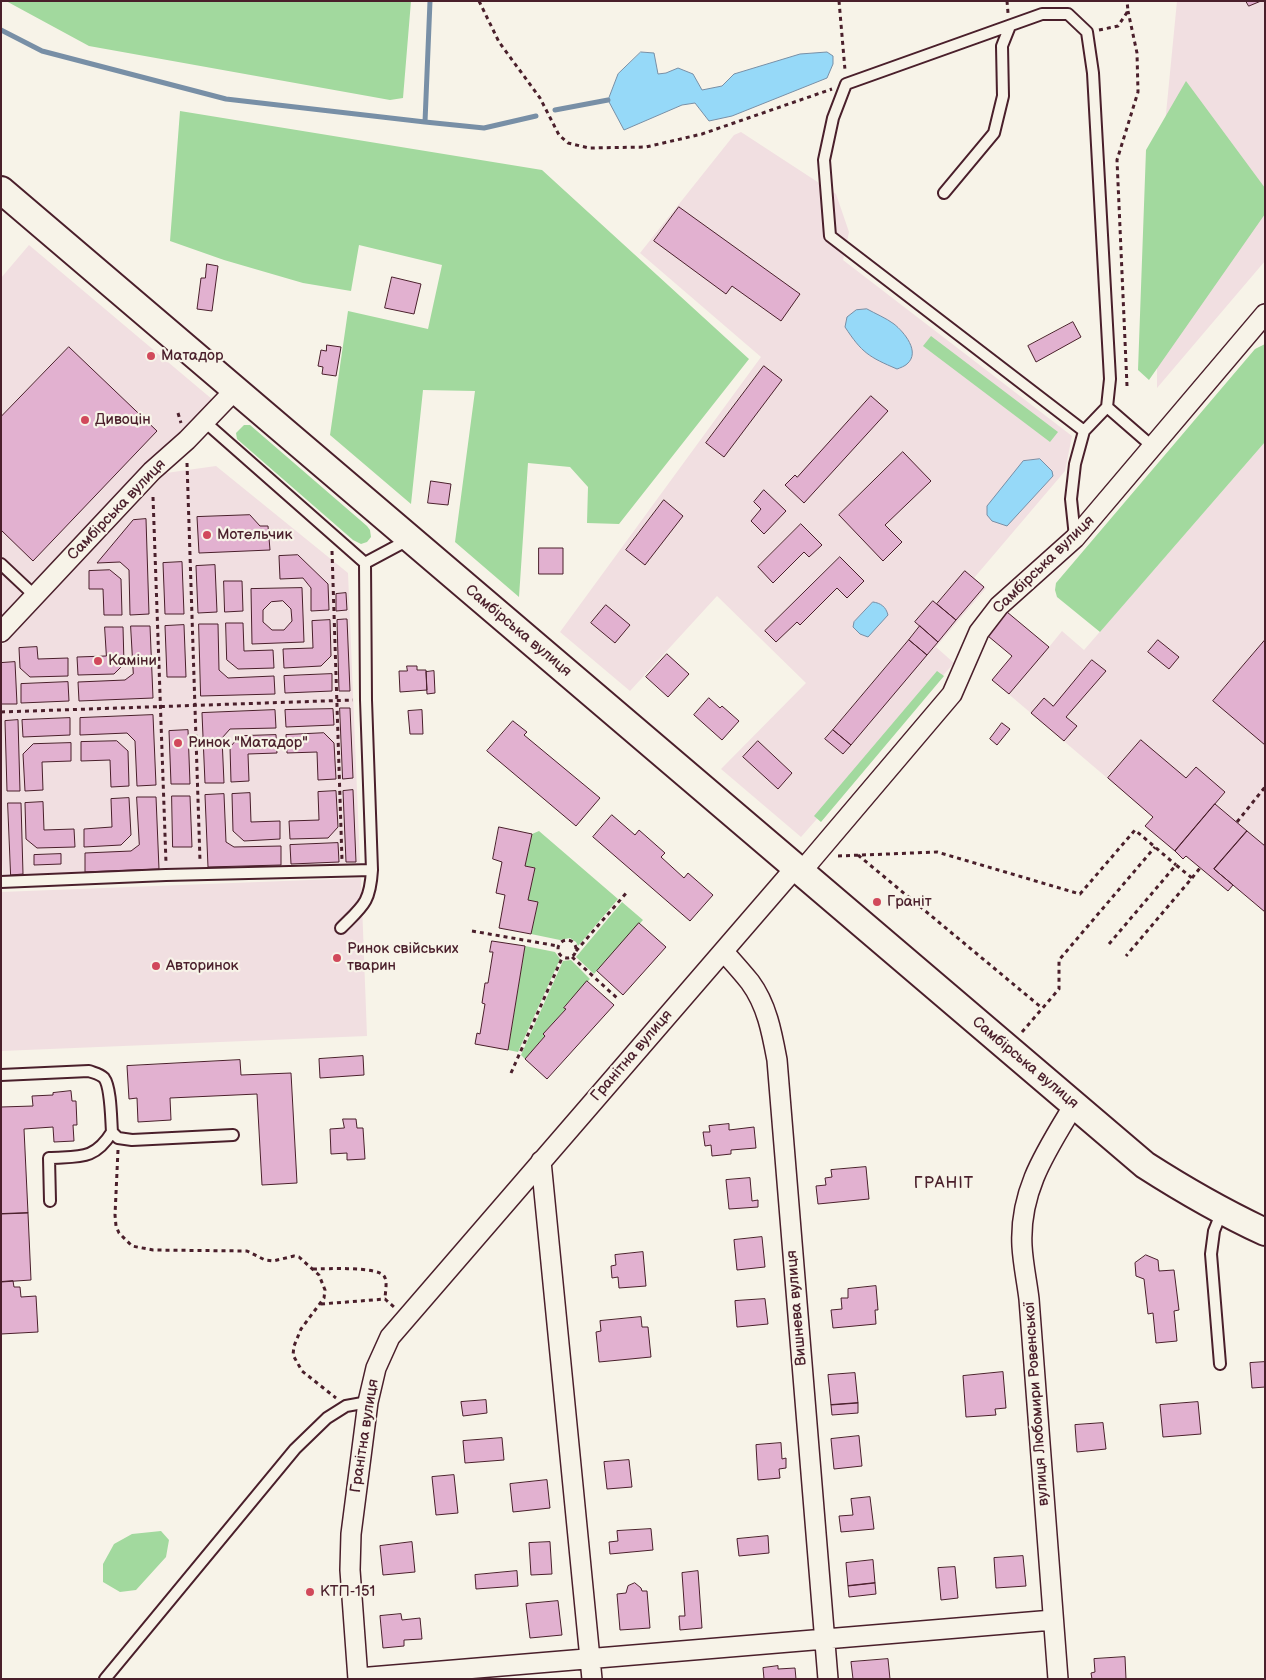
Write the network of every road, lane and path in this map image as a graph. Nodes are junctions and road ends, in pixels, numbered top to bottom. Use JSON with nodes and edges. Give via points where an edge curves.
{"nodes":[{"id":1,"x":480,"y":1,"type":"edge"},
{"id":2,"x":840,"y":1,"type":"edge"},
{"id":3,"x":1127,"y":1,"type":"edge"},
{"id":4,"x":1128,"y":11,"type":"junction"},
{"id":5,"x":1010,"y":26,"type":"junction"},
{"id":6,"x":1087,"y":32,"type":"junction"},
{"id":7,"x":846,"y":84,"type":"junction"},
{"id":8,"x":944,"y":193,"type":"dead end"},
{"id":9,"x":9,"y":200,"type":"edge"},
{"id":10,"x":1265,"y":314,"type":"edge"},
{"id":11,"x":1128,"y":386,"type":"dead end"},
{"id":12,"x":235,"y":390,"type":"junction"},
{"id":13,"x":1107,"y":407,"type":"junction"},
{"id":14,"x":178,"y":413,"type":"dead end"},
{"id":15,"x":205,"y":422,"type":"junction"},
{"id":16,"x":1084,"y":431,"type":"junction"},
{"id":17,"x":187,"y":440,"type":"junction"},
{"id":18,"x":1153,"y":447,"type":"junction"},
{"id":19,"x":152,"y":471,"type":"junction"},
{"id":20,"x":332,"y":535,"type":"junction"},
{"id":21,"x":1075,"y":538,"type":"junction"},
{"id":22,"x":410,"y":539,"type":"junction"},
{"id":23,"x":365,"y":563,"type":"junction"},
{"id":24,"x":1,"y":564,"type":"edge"},
{"id":25,"x":35,"y":596,"type":"junction"},
{"id":26,"x":1,"y":632,"type":"edge"},
{"id":27,"x":366,"y":700,"type":"junction"},
{"id":28,"x":336,"y":701,"type":"junction"},
{"id":29,"x":194,"y":706,"type":"junction"},
{"id":30,"x":160,"y":707,"type":"junction"},
{"id":31,"x":1,"y":712,"type":"edge"},
{"id":32,"x":1265,"y":787,"type":"edge"},
{"id":33,"x":1237,"y":822,"type":"dead end"},
{"id":34,"x":1155,"y":847,"type":"junction"},
{"id":35,"x":858,"y":855,"type":"junction"},
{"id":36,"x":804,"y":865,"type":"junction"},
{"id":37,"x":1176,"y":865,"type":"junction"},
{"id":38,"x":1200,"y":868,"type":"dead end"},
{"id":39,"x":372,"y":870,"type":"junction"},
{"id":40,"x":342,"y":871,"type":"junction"},
{"id":41,"x":200,"y":874,"type":"junction"},
{"id":42,"x":166,"y":875,"type":"junction"},
{"id":43,"x":1192,"y":878,"type":"junction"},
{"id":44,"x":1,"y":882,"type":"edge"},
{"id":45,"x":628,"y":892,"type":"dead end"},
{"id":46,"x":341,"y":928,"type":"dead end"},
{"id":47,"x":472,"y":931,"type":"dead end"},
{"id":48,"x":1109,"y":944,"type":"dead end"},
{"id":49,"x":558,"y":946,"type":"junction"},
{"id":50,"x":576,"y":951,"type":"junction"},
{"id":51,"x":724,"y":952,"type":"junction"},
{"id":52,"x":1126,"y":956,"type":"dead end"},
{"id":53,"x":572,"y":957,"type":"junction"},
{"id":54,"x":562,"y":958,"type":"junction"},
{"id":55,"x":616,"y":998,"type":"dead end"},
{"id":56,"x":1042,"y":1008,"type":"junction"},
{"id":57,"x":1008,"y":1048,"type":"junction"},
{"id":58,"x":511,"y":1073,"type":"dead end"},
{"id":59,"x":1,"y":1075,"type":"edge"},
{"id":60,"x":1074,"y":1105,"type":"junction"},
{"id":61,"x":115,"y":1135,"type":"junction"},
{"id":62,"x":233,"y":1135,"type":"dead end"},
{"id":63,"x":541,"y":1161,"type":"junction"},
{"id":64,"x":50,"y":1201,"type":"dead end"},
{"id":65,"x":1222,"y":1211,"type":"junction"},
{"id":66,"x":1265,"y":1232,"type":"edge"},
{"id":67,"x":313,"y":1269,"type":"junction"},
{"id":68,"x":385,"y":1300,"type":"junction"},
{"id":69,"x":320,"y":1304,"type":"junction"},
{"id":70,"x":407,"y":1317,"type":"junction"},
{"id":71,"x":1220,"y":1364,"type":"dead end"},
{"id":72,"x":368,"y":1402,"type":"junction"},
{"id":73,"x":346,"y":1406,"type":"junction"},
{"id":74,"x":1053,"y":1620,"type":"junction"},
{"id":75,"x":824,"y":1639,"type":"junction"},
{"id":76,"x":590,"y":1657,"type":"junction"},
{"id":77,"x":358,"y":1678,"type":"edge"},
{"id":78,"x":105,"y":1679,"type":"edge"},
{"id":79,"x":592,"y":1679,"type":"edge"},
{"id":80,"x":828,"y":1679,"type":"edge"},
{"id":81,"x":1058,"y":1679,"type":"edge"}],
"edges":[{"from":1,"to":7,"type":"path","via":[[499,42],[540,98],[559,135],[568,143],[589,148],[646,147],[702,134]]},
{"from":2,"to":7,"type":"path"},
{"from":3,"to":4,"type":"path"},
{"from":4,"to":6,"type":"path","via":[[1118,26]]},
{"from":4,"to":11,"type":"path","via":[[1137,53],[1138,92],[1117,160]]},
{"from":5,"to":6,"type":"lane","via":[[1042,14],[1068,14]]},
{"from":5,"to":7,"type":"lane"},
{"from":5,"to":8,"type":"lane","via":[[1002,46],[1004,96],[994,133]]},
{"from":6,"to":13,"type":"lane","via":[[1093,73],[1110,369]]},
{"from":7,"to":16,"type":"lane","via":[[832,118],[824,160],[830,236]]},
{"from":9,"to":12,"type":"main road","name":"Самбірська вулиця"},
{"from":10,"to":18,"type":"street","name":"Самбірська вулиця"},
{"from":12,"to":15,"type":"street","name":"Самбірська вулиця"},
{"from":12,"to":22,"type":"main road","name":"Самбірська вулиця"},
{"from":13,"to":16,"type":"lane"},
{"from":13,"to":18,"type":"lane"},
{"from":14,"to":17,"type":"path"},
{"from":15,"to":17,"type":"street","name":"Самбірська вулиця"},
{"from":15,"to":20,"type":"lane"},
{"from":16,"to":21,"type":"lane","via":[[1075,464],[1071,499]]},
{"from":17,"to":19,"type":"street","name":"Самбірська вулиця"},
{"from":17,"to":29,"type":"path"},
{"from":18,"to":21,"type":"street","name":"Самбірська вулиця"},
{"from":19,"to":25,"type":"street","name":"Самбірська вулиця"},
{"from":19,"to":30,"type":"path"},
{"from":20,"to":23,"type":"lane"},
{"from":20,"to":28,"type":"path"},
{"from":21,"to":36,"type":"street","name":"Самбірська вулиця","via":[[999,606],[979,632],[952,694]]},
{"from":22,"to":23,"type":"lane"},
{"from":22,"to":36,"type":"main road","name":"Самбірська вулиця"},
{"from":23,"to":27,"type":"lane"},
{"from":24,"to":25,"type":"lane"},
{"from":25,"to":26,"type":"street","name":"Самбірська вулиця"},
{"from":27,"to":28,"type":"path"},
{"from":27,"to":39,"type":"lane"},
{"from":28,"to":29,"type":"path"},
{"from":28,"to":40,"type":"path"},
{"from":29,"to":30,"type":"path"},
{"from":29,"to":41,"type":"path"},
{"from":30,"to":31,"type":"path"},
{"from":30,"to":42,"type":"path"},
{"from":32,"to":33,"type":"path"},
{"from":34,"to":35,"type":"path","via":[[1135,830],[1080,894],[938,852]]},
{"from":34,"to":37,"type":"path"},
{"from":34,"to":56,"type":"path","via":[[1059,960],[1059,988]]},
{"from":35,"to":36,"type":"path"},
{"from":35,"to":56,"type":"path"},
{"from":36,"to":51,"type":"street","name":"Гранітна вулиця"},
{"from":36,"to":57,"type":"main road","name":"Самбірська вулиця"},
{"from":37,"to":43,"type":"path"},
{"from":37,"to":48,"type":"path"},
{"from":38,"to":43,"type":"path"},
{"from":39,"to":40,"type":"lane"},
{"from":39,"to":46,"type":"lane","via":[[368,898]]},
{"from":40,"to":41,"type":"lane"},
{"from":41,"to":42,"type":"lane"},
{"from":42,"to":44,"type":"lane"},
{"from":43,"to":52,"type":"path"},
{"from":45,"to":50,"type":"path"},
{"from":47,"to":49,"type":"path"},
{"from":49,"to":50,"type":"path","via":[[569,940]]},
{"from":49,"to":54,"type":"path","via":[[558,954]]},
{"from":50,"to":53,"type":"path"},
{"from":51,"to":63,"type":"street","name":"Гранітна вулиця"},
{"from":51,"to":75,"type":"street","name":"Вишнева вулиця","via":[[751,983],[763,1005],[777,1060]]},
{"from":53,"to":54,"type":"path"},
{"from":53,"to":55,"type":"path"},
{"from":54,"to":58,"type":"path"},
{"from":56,"to":57,"type":"path"},
{"from":57,"to":60,"type":"main road","name":"Самбірська вулиця"},
{"from":59,"to":61,"type":"lane","via":[[98,1073],[108,1087]]},
{"from":60,"to":65,"type":"main road","name":"Самбірська вулиця","via":[[1145,1165]]},
{"from":60,"to":74,"type":"street","name":"вулиця Любомири Ровенської","via":[[1029,1189],[1023,1217],[1022,1246],[1029,1299]]},
{"from":61,"to":62,"type":"lane","via":[[132,1140]]},
{"from":61,"to":64,"type":"lane","via":[[92,1154],[48,1158]]},
{"from":61,"to":67,"type":"path","via":[[116,1226],[132,1246],[153,1250],[247,1250],[265,1260],[294,1256]]},
{"from":63,"to":70,"type":"street","name":"Гранітна вулиця"},
{"from":63,"to":76,"type":"street"},
{"from":65,"to":66,"type":"main road","name":"Самбірська вулиця"},
{"from":65,"to":71,"type":"lane","via":[[1214,1230],[1211,1254]]},
{"from":67,"to":68,"type":"path","via":[[366,1269],[380,1273],[386,1281]]},
{"from":67,"to":69,"type":"path","via":[[325,1290]]},
{"from":68,"to":69,"type":"path"},
{"from":68,"to":70,"type":"path"},
{"from":69,"to":73,"type":"path","via":[[301,1329],[293,1355],[302,1371]]},
{"from":70,"to":72,"type":"street","name":"Гранітна вулиця","via":[[390,1337],[376,1368]]},
{"from":72,"to":73,"type":"lane"},
{"from":72,"to":77,"type":"street","name":"Гранітна вулиця","via":[[351,1534],[350,1570]]},
{"from":73,"to":78,"type":"lane","via":[[327,1418],[295,1448]]},
{"from":74,"to":75,"type":"street"},
{"from":74,"to":81,"type":"street","name":"вулиця Любомири Ровенської"},
{"from":75,"to":76,"type":"street"},
{"from":75,"to":80,"type":"street","name":"Вишнева вулиця"},
{"from":76,"to":77,"type":"street"},
{"from":76,"to":79,"type":"street"}]}
